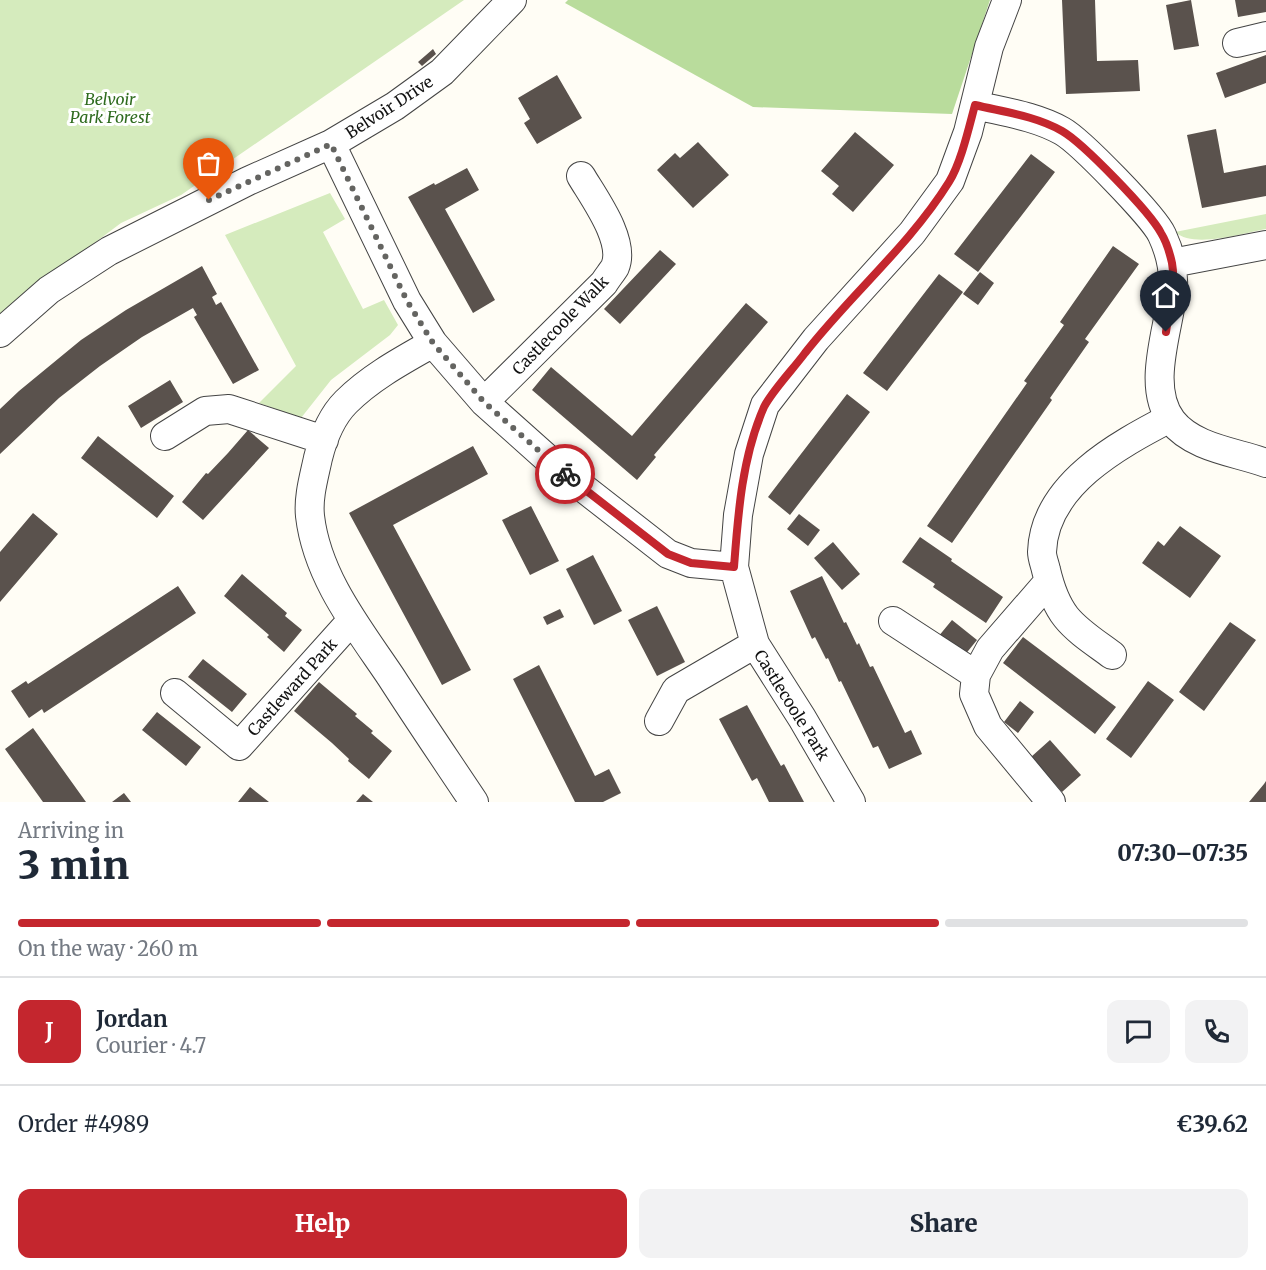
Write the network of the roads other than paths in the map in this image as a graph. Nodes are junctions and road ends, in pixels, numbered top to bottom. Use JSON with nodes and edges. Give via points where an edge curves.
{"nodes":[{"id":1,"x":512,"y":0,"type":"edge"},
{"id":2,"x":1007,"y":0,"type":"edge"},
{"id":3,"x":1266,"y":36,"type":"edge"},
{"id":4,"x":1236,"y":43,"type":"dead end"},
{"id":5,"x":975,"y":105,"type":"junction"},
{"id":6,"x":331,"y":144,"type":"junction"},
{"id":7,"x":581,"y":176,"type":"dead end"},
{"id":8,"x":1266,"y":245,"type":"edge"},
{"id":9,"x":1172,"y":263,"type":"junction"},
{"id":10,"x":0,"y":333,"type":"edge"},
{"id":11,"x":433,"y":343,"type":"junction"},
{"id":12,"x":484,"y":402,"type":"junction"},
{"id":13,"x":1170,"y":418,"type":"junction"},
{"id":14,"x":165,"y":436,"type":"dead end"},
{"id":15,"x":324,"y":440,"type":"junction"},
{"id":16,"x":1266,"y":463,"type":"edge"},
{"id":17,"x":734,"y":567,"type":"junction"},
{"id":18,"x":1049,"y":581,"type":"junction"},
{"id":19,"x":352,"y":620,"type":"junction"},
{"id":20,"x":893,"y":621,"type":"dead end"},
{"id":21,"x":755,"y":644,"type":"junction"},
{"id":22,"x":1112,"y":655,"type":"dead end"},
{"id":23,"x":976,"y":675,"type":"junction"},
{"id":24,"x":175,"y":693,"type":"dead end"},
{"id":25,"x":659,"y":721,"type":"dead end"},
{"id":26,"x":1046,"y":799,"type":"edge"},
{"id":27,"x":474,"y":802,"type":"edge"},
{"id":28,"x":850,"y":802,"type":"edge"}],
"edges":[{"from":1,"to":6,"type":"street","name":"Belvoir Drive","via":[[442,72]]},
{"from":2,"to":5,"type":"street","name":"Castlecoole Park","via":[[989,47]]},
{"from":3,"to":4,"type":"street"},
{"from":5,"to":9,"type":"street","via":[[1033,118],[1064,132],[1159,230]]},
{"from":5,"to":17,"type":"street","name":"Castlecoole Park","via":[[950,181],[912,233],[816,339],[765,405],[748,454]]},
{"from":6,"to":10,"type":"street","name":"Belvoir Drive","via":[[109,251],[49,290]]},
{"from":6,"to":11,"type":"street","via":[[407,301]]},
{"from":7,"to":12,"type":"street","name":"Castlecoole Walk","via":[[609,222],[616,246],[616,265],[604,283]]},
{"from":8,"to":9,"type":"street"},
{"from":9,"to":13,"type":"street","via":[[1173,288],[1159,373]]},
{"from":11,"to":12,"type":"street"},
{"from":11,"to":15,"type":"street","name":"Castleward Park","via":[[370,382],[345,403]]},
{"from":12,"to":17,"type":"street","via":[[559,469],[668,554],[691,563]]},
{"from":13,"to":16,"type":"street","via":[[1191,437]]},
{"from":13,"to":18,"type":"street","via":[[1097,462],[1065,492],[1048,523],[1042,553]]},
{"from":14,"to":15,"type":"street","via":[[205,411],[229,409]]},
{"from":15,"to":19,"type":"street","name":"Castleward Park","via":[[312,485],[310,514],[329,580]]},
{"from":17,"to":21,"type":"street","name":"Castlecoole Park"},
{"from":18,"to":22,"type":"street","via":[[1054,599],[1066,617]]},
{"from":18,"to":23,"type":"street","via":[[990,649]]},
{"from":19,"to":24,"type":"street","name":"Castleward Park","via":[[239,746]]},
{"from":19,"to":27,"type":"street","name":"Castleward Park"},
{"from":20,"to":23,"type":"street"},
{"from":21,"to":25,"type":"street","via":[[676,690]]},
{"from":21,"to":28,"type":"street","name":"Castlecoole Park"},
{"from":23,"to":26,"type":"street","via":[[974,694],[988,726]]}]}
